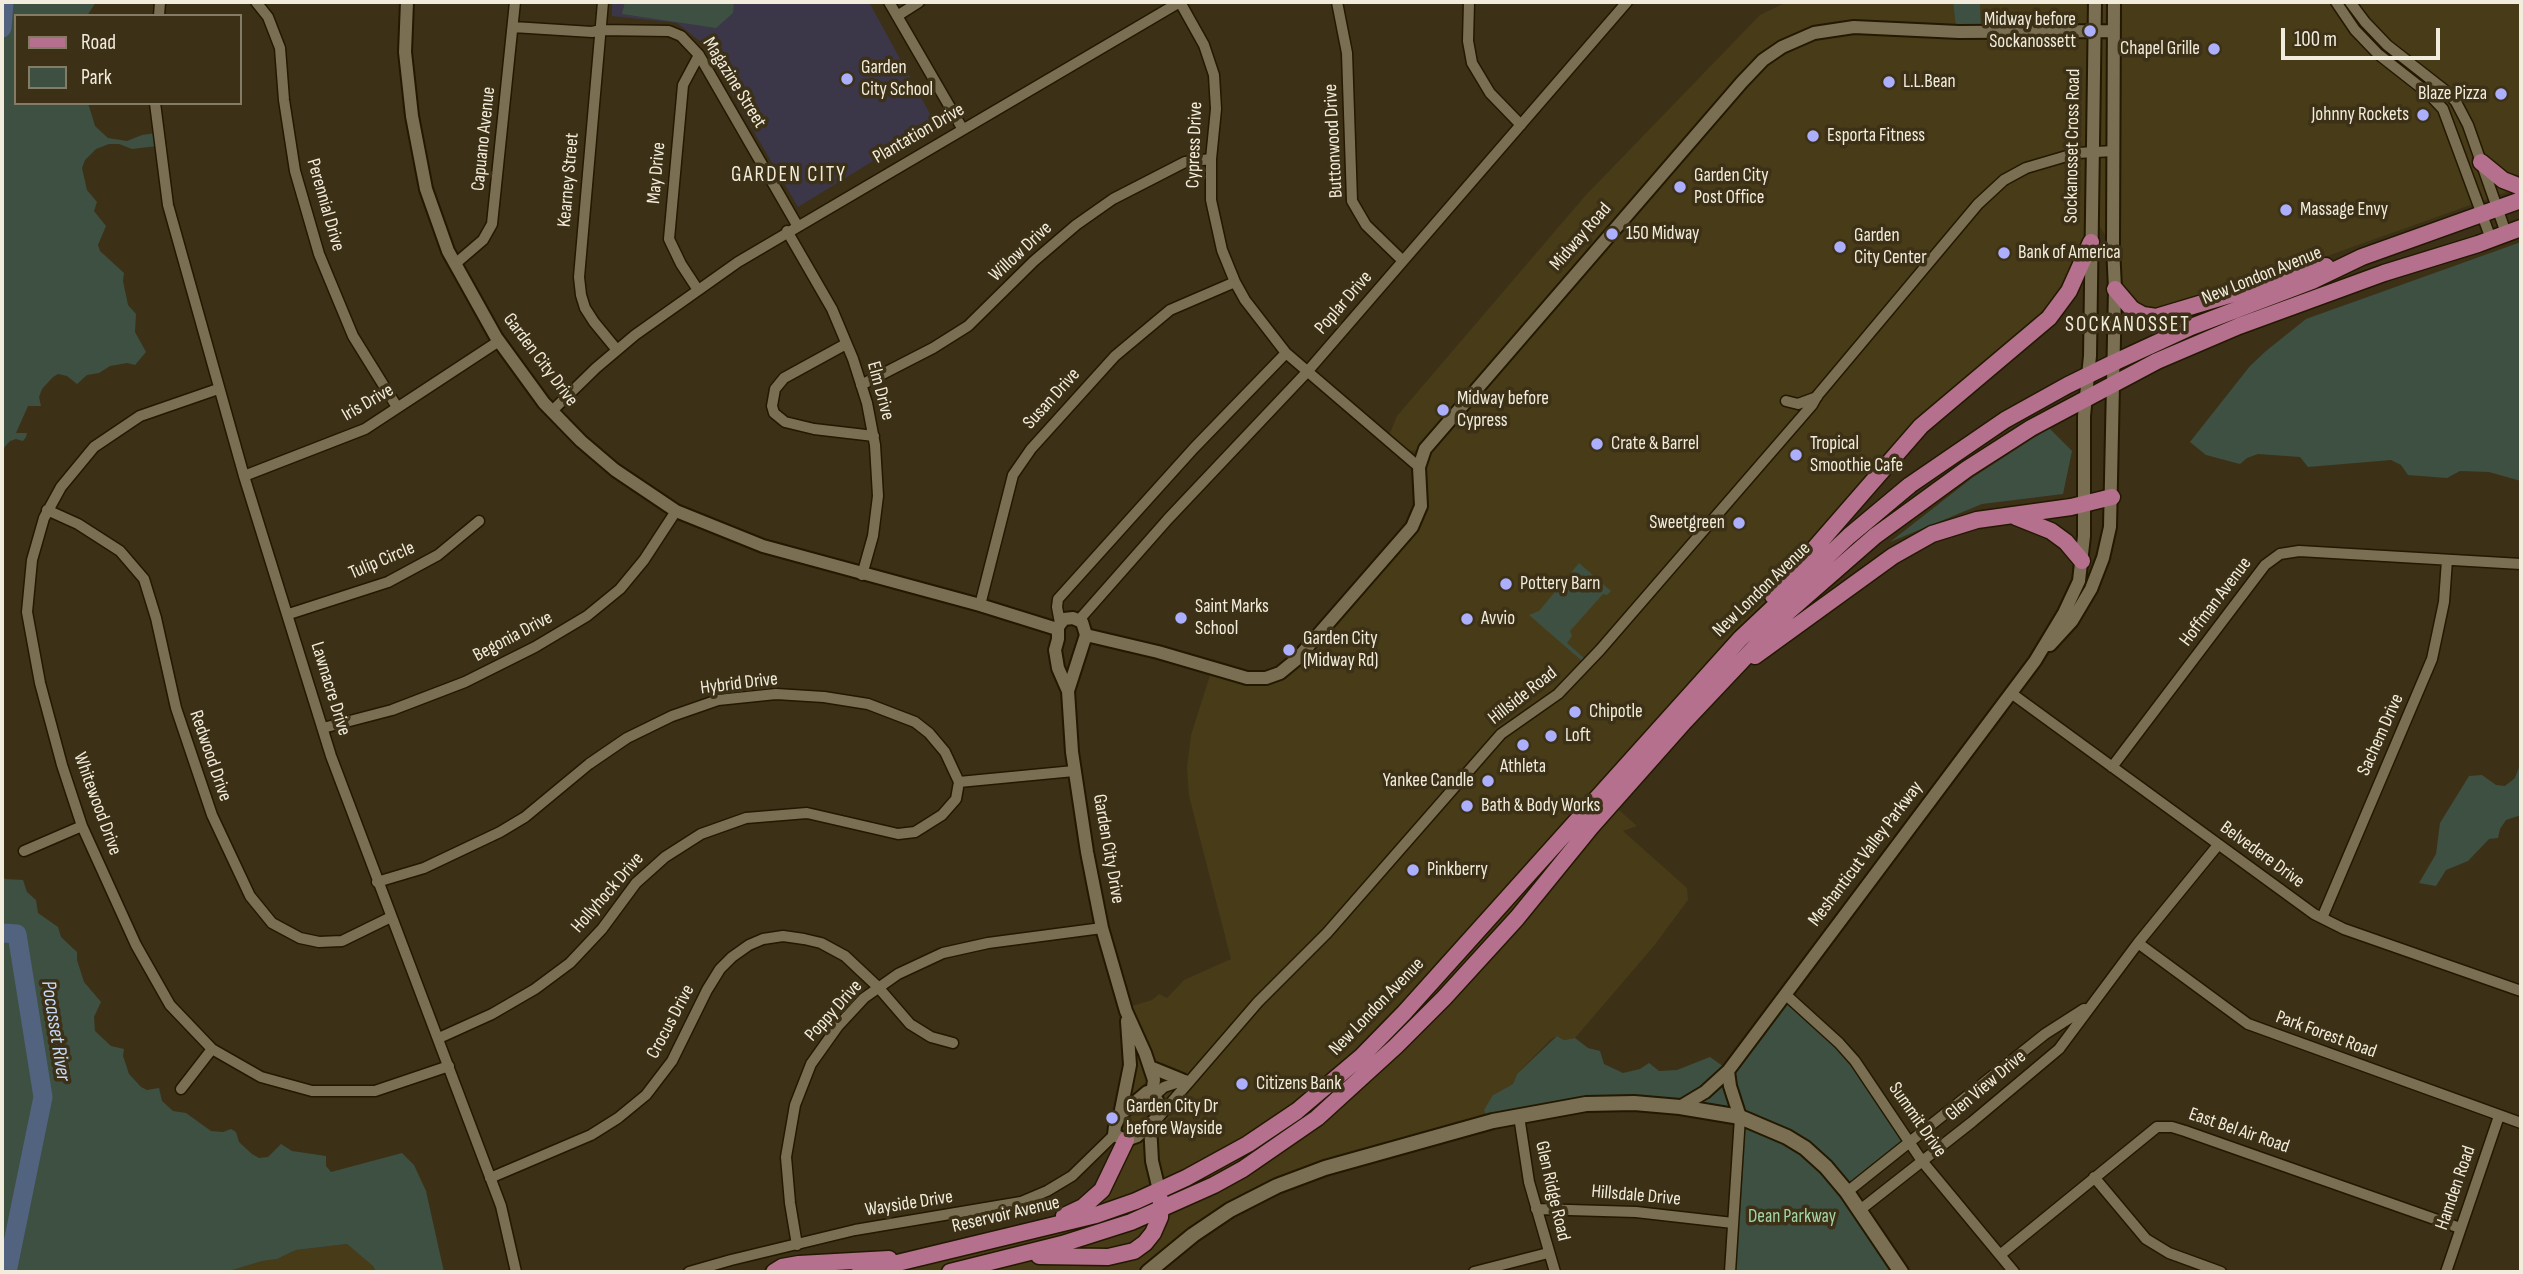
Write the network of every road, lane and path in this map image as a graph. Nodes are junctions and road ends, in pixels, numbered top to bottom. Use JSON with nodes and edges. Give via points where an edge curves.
{"nodes":[{"id":1,"x":256,"y":2,"type":"edge"},
{"id":2,"x":407,"y":2,"type":"edge"},
{"id":3,"x":515,"y":2,"type":"edge"},
{"id":4,"x":603,"y":2,"type":"edge"},
{"id":5,"x":889,"y":2,"type":"edge"},
{"id":6,"x":919,"y":2,"type":"edge"},
{"id":7,"x":1180,"y":2,"type":"edge"},
{"id":8,"x":1337,"y":2,"type":"edge"},
{"id":9,"x":1469,"y":2,"type":"edge"},
{"id":10,"x":1627,"y":2,"type":"edge"},
{"id":11,"x":2095,"y":2,"type":"edge"},
{"id":12,"x":2114,"y":2,"type":"edge"},
{"id":13,"x":2336,"y":2,"type":"edge"},
{"id":14,"x":2350,"y":2,"type":"edge"},
{"id":15,"x":897,"y":16,"type":"junction"},
{"id":16,"x":513,"y":27,"type":"junction"},
{"id":17,"x":2094,"y":29,"type":"junction"},
{"id":18,"x":601,"y":30,"type":"junction"},
{"id":19,"x":2113,"y":31,"type":"junction"},
{"id":20,"x":699,"y":55,"type":"junction"},
{"id":21,"x":155,"y":105,"type":"edge"},
{"id":22,"x":1521,"y":125,"type":"junction"},
{"id":23,"x":962,"y":128,"type":"junction"},
{"id":24,"x":2114,"y":151,"type":"junction"},
{"id":25,"x":2093,"y":152,"type":"junction"},
{"id":26,"x":1210,"y":159,"type":"junction"},
{"id":27,"x":2481,"y":162,"type":"junction"},
{"id":28,"x":2521,"y":187,"type":"edge"},
{"id":29,"x":2521,"y":200,"type":"edge"},
{"id":30,"x":2489,"y":211,"type":"junction"},
{"id":31,"x":797,"y":225,"type":"junction"},
{"id":32,"x":787,"y":231,"type":"junction"},
{"id":33,"x":2506,"y":233,"type":"edge"},
{"id":34,"x":2091,"y":242,"type":"junction"},
{"id":35,"x":2362,"y":257,"type":"junction"},
{"id":36,"x":1403,"y":261,"type":"junction"},
{"id":37,"x":455,"y":264,"type":"junction"},
{"id":38,"x":1235,"y":282,"type":"junction"},
{"id":39,"x":2115,"y":289,"type":"junction"},
{"id":40,"x":698,"y":290,"type":"junction"},
{"id":41,"x":499,"y":341,"type":"junction"},
{"id":42,"x":846,"y":344,"type":"junction"},
{"id":43,"x":617,"y":350,"type":"junction"},
{"id":44,"x":1286,"y":353,"type":"junction"},
{"id":45,"x":2113,"y":363,"type":"junction"},
{"id":46,"x":1307,"y":372,"type":"junction"},
{"id":47,"x":2088,"y":375,"type":"junction"},
{"id":48,"x":2113,"y":383,"type":"junction"},
{"id":49,"x":862,"y":385,"type":"junction"},
{"id":50,"x":218,"y":389,"type":"junction"},
{"id":51,"x":1817,"y":397,"type":"junction"},
{"id":52,"x":2085,"y":398,"type":"junction"},
{"id":53,"x":1786,"y":401,"type":"dead end"},
{"id":54,"x":397,"y":407,"type":"junction"},
{"id":55,"x":552,"y":411,"type":"junction"},
{"id":56,"x":874,"y":436,"type":"junction"},
{"id":57,"x":1419,"y":467,"type":"junction"},
{"id":58,"x":244,"y":476,"type":"junction"},
{"id":59,"x":2112,"y":498,"type":"junction"},
{"id":60,"x":2084,"y":504,"type":"junction"},
{"id":61,"x":47,"y":510,"type":"junction"},
{"id":62,"x":676,"y":511,"type":"junction"},
{"id":63,"x":2007,"y":515,"type":"junction"},
{"id":64,"x":479,"y":521,"type":"dead end"},
{"id":65,"x":2447,"y":560,"type":"junction"},
{"id":66,"x":2082,"y":561,"type":"junction"},
{"id":67,"x":2521,"y":564,"type":"edge"},
{"id":68,"x":862,"y":575,"type":"junction"},
{"id":69,"x":980,"y":605,"type":"junction"},
{"id":70,"x":289,"y":614,"type":"junction"},
{"id":71,"x":1079,"y":620,"type":"junction"},
{"id":72,"x":1059,"y":630,"type":"junction"},
{"id":73,"x":1084,"y":639,"type":"junction"},
{"id":74,"x":1740,"y":639,"type":"junction"},
{"id":75,"x":2035,"y":661,"type":"junction"},
{"id":76,"x":1727,"y":675,"type":"junction"},
{"id":77,"x":1068,"y":691,"type":"junction"},
{"id":78,"x":2011,"y":693,"type":"junction"},
{"id":79,"x":323,"y":728,"type":"junction"},
{"id":80,"x":2112,"y":767,"type":"junction"},
{"id":81,"x":1074,"y":771,"type":"junction"},
{"id":82,"x":958,"y":782,"type":"junction"},
{"id":83,"x":82,"y":826,"type":"junction"},
{"id":84,"x":2218,"y":845,"type":"junction"},
{"id":85,"x":23,"y":851,"type":"dead end"},
{"id":86,"x":377,"y":881,"type":"junction"},
{"id":87,"x":391,"y":917,"type":"junction"},
{"id":88,"x":2322,"y":918,"type":"junction"},
{"id":89,"x":1102,"y":928,"type":"junction"},
{"id":90,"x":2138,"y":943,"type":"junction"},
{"id":91,"x":878,"y":987,"type":"junction"},
{"id":92,"x":2521,"y":991,"type":"edge"},
{"id":93,"x":1785,"y":994,"type":"junction"},
{"id":94,"x":2090,"y":1005,"type":"junction"},
{"id":95,"x":1126,"y":1011,"type":"junction"},
{"id":96,"x":439,"y":1038,"type":"junction"},
{"id":97,"x":953,"y":1043,"type":"dead end"},
{"id":98,"x":212,"y":1049,"type":"junction"},
{"id":99,"x":449,"y":1066,"type":"junction"},
{"id":100,"x":1150,"y":1067,"type":"junction"},
{"id":101,"x":1728,"y":1071,"type":"junction"},
{"id":102,"x":1186,"y":1080,"type":"junction"},
{"id":103,"x":181,"y":1089,"type":"dead end"},
{"id":104,"x":1153,"y":1095,"type":"junction"},
{"id":105,"x":1680,"y":1107,"type":"junction"},
{"id":106,"x":1120,"y":1115,"type":"junction"},
{"id":107,"x":1519,"y":1116,"type":"junction"},
{"id":108,"x":2499,"y":1116,"type":"junction"},
{"id":109,"x":1740,"y":1117,"type":"junction"},
{"id":110,"x":1153,"y":1122,"type":"junction"},
{"id":111,"x":2521,"y":1124,"type":"edge"},
{"id":112,"x":1120,"y":1137,"type":"junction"},
{"id":113,"x":1910,"y":1142,"type":"junction"},
{"id":114,"x":1922,"y":1161,"type":"junction"},
{"id":115,"x":2094,"y":1177,"type":"junction"},
{"id":116,"x":490,"y":1178,"type":"junction"},
{"id":117,"x":1159,"y":1190,"type":"junction"},
{"id":118,"x":1847,"y":1192,"type":"junction"},
{"id":119,"x":1161,"y":1209,"type":"junction"},
{"id":120,"x":1536,"y":1209,"type":"junction"},
{"id":121,"x":1860,"y":1210,"type":"junction"},
{"id":122,"x":1733,"y":1223,"type":"junction"},
{"id":123,"x":1039,"y":1228,"type":"junction"},
{"id":124,"x":2460,"y":1228,"type":"junction"},
{"id":125,"x":797,"y":1245,"type":"junction"},
{"id":126,"x":1548,"y":1253,"type":"junction"},
{"id":127,"x":2000,"y":1255,"type":"junction"},
{"id":128,"x":1012,"y":1256,"type":"junction"},
{"id":129,"x":915,"y":1259,"type":"junction"},
{"id":130,"x":516,"y":1272,"type":"edge"},
{"id":131,"x":690,"y":1272,"type":"edge"},
{"id":132,"x":774,"y":1272,"type":"edge"},
{"id":133,"x":860,"y":1272,"type":"edge"},
{"id":134,"x":950,"y":1272,"type":"edge"},
{"id":135,"x":1148,"y":1272,"type":"edge"},
{"id":136,"x":1474,"y":1272,"type":"edge"},
{"id":137,"x":1555,"y":1272,"type":"edge"},
{"id":138,"x":1730,"y":1272,"type":"edge"},
{"id":139,"x":1901,"y":1272,"type":"edge"},
{"id":140,"x":2014,"y":1272,"type":"edge"},
{"id":141,"x":2221,"y":1272,"type":"edge"},
{"id":142,"x":2446,"y":1272,"type":"edge"}],
"edges":[{"from":1,"to":54,"type":"street","name":"Perennial Drive","via":[[268,17],[280,48],[295,172],[319,254],[353,336]]},
{"from":2,"to":37,"type":"street","name":"Garden City Drive","via":[[405,52],[412,116],[426,189]]},
{"from":3,"to":16,"type":"street","name":"Capuano Avenue"},
{"from":4,"to":18,"type":"street","name":"Kearney Street"},
{"from":5,"to":15,"type":"street"},
{"from":6,"to":15,"type":"street"},
{"from":7,"to":23,"type":"street","name":"Plantation Drive"},
{"from":7,"to":26,"type":"street","name":"Cypress Drive","via":[[1214,75],[1216,109]]},
{"from":8,"to":36,"type":"street","name":"Buttonwood Drive","via":[[1347,53],[1352,201],[1366,225]]},
{"from":9,"to":22,"type":"street","via":[[1472,62],[1490,93]]},
{"from":10,"to":22,"type":"street","name":"Poplar Drive"},
{"from":11,"to":17,"type":"street","name":"Sockanosset Cross Road"},
{"from":12,"to":19,"type":"street","name":"Sockanosset Cross Road"},
{"from":13,"to":30,"type":"street","via":[[2378,54],[2443,109]]},
{"from":14,"to":27,"type":"street","via":[[2386,45],[2456,102]]},
{"from":15,"to":23,"type":"street"},
{"from":16,"to":18,"type":"street","name":"Magazine Street"},
{"from":16,"to":37,"type":"street","name":"Capuano Avenue","via":[[492,224],[483,240]]},
{"from":17,"to":19,"type":"street","name":"Midway Road"},
{"from":17,"to":25,"type":"street","name":"Sockanosset Cross Road"},
{"from":17,"to":57,"type":"street","name":"Midway Road","via":[[1959,32],[1854,27],[1814,33],[1782,47],[1742,82],[1483,379],[1424,449]]},
{"from":18,"to":20,"type":"street","name":"Magazine Street","via":[[669,31],[681,36]]},
{"from":18,"to":43,"type":"street","name":"Kearney Street","via":[[579,277],[585,308]]},
{"from":19,"to":24,"type":"street","name":"Sockanosset Cross Road"},
{"from":20,"to":31,"type":"street","name":"Magazine Street"},
{"from":20,"to":40,"type":"street","name":"May Drive","via":[[683,85],[668,239]]},
{"from":21,"to":50,"type":"street","name":"Lawnacre Drive","via":[[168,205]]},
{"from":22,"to":36,"type":"street","name":"Poplar Drive"},
{"from":23,"to":31,"type":"street","name":"Plantation Drive"},
{"from":24,"to":25,"type":"street","name":"Hillside Road"},
{"from":24,"to":39,"type":"street","name":"Sockanosset Cross Road"},
{"from":25,"to":34,"type":"street","name":"Sockanosset Cross Road"},
{"from":25,"to":51,"type":"street","name":"Hillside Road","via":[[2051,160],[2004,180],[1978,204]]},
{"from":26,"to":38,"type":"street","name":"Cypress Drive","via":[[1211,200]]},
{"from":26,"to":49,"type":"street","name":"Willow Drive","via":[[1185,163],[1113,199],[1034,261],[968,326]]},
{"from":27,"to":28,"type":"main road","via":[[2503,180]]},
{"from":27,"to":30,"type":"street"},
{"from":29,"to":30,"type":"main road","name":"New London Avenue"},
{"from":30,"to":33,"type":"street"},
{"from":30,"to":33,"type":"street"},
{"from":30,"to":35,"type":"main road","name":"New London Avenue"},
{"from":31,"to":32,"type":"street","name":"Plantation Drive"},
{"from":32,"to":40,"type":"street","name":"Plantation Drive"},
{"from":32,"to":42,"type":"street","name":"Elm Drive","via":[[832,309]]},
{"from":33,"to":48,"type":"main road","name":"New London Avenue","via":[[2239,326]]},
{"from":34,"to":47,"type":"street","name":"Sockanosset Cross Road"},
{"from":34,"to":74,"type":"main road","via":[[2069,291],[2049,318],[1914,433],[1781,585]]},
{"from":35,"to":39,"type":"main road","via":[[2156,317],[2132,309]]},
{"from":35,"to":45,"type":"main road","name":"New London Avenue"},
{"from":36,"to":46,"type":"street","name":"Poplar Drive"},
{"from":37,"to":41,"type":"street","name":"Garden City Drive"},
{"from":38,"to":44,"type":"street","name":"Cypress Drive"},
{"from":38,"to":69,"type":"street","name":"Susan Drive","via":[[1170,310],[1115,356],[1031,449],[1013,475]]},
{"from":39,"to":45,"type":"street","name":"Sockanosset Cross Road"},
{"from":40,"to":43,"type":"street","name":"Plantation Drive"},
{"from":41,"to":54,"type":"street","name":"Iris Drive"},
{"from":41,"to":55,"type":"street","name":"Garden City Drive"},
{"from":42,"to":49,"type":"street","name":"Elm Drive"},
{"from":42,"to":56,"type":"street","via":[[784,378],[775,389],[774,413],[785,422],[814,429]]},
{"from":43,"to":55,"type":"street","name":"Plantation Drive"},
{"from":44,"to":46,"type":"street","name":"Cypress Drive"},
{"from":44,"to":72,"type":"street","via":[[1058,599]]},
{"from":45,"to":47,"type":"main road","name":"New London Avenue"},
{"from":45,"to":48,"type":"street","name":"Meshanticut Valley Parkway"},
{"from":46,"to":57,"type":"street","name":"Cypress Drive"},
{"from":46,"to":71,"type":"street","name":"Poplar Drive"},
{"from":47,"to":52,"type":"street","name":"Meshanticut Valley Parkway"},
{"from":47,"to":74,"type":"main road","name":"New London Avenue","via":[[2005,421],[1910,485]]},
{"from":48,"to":52,"type":"main road","name":"New London Avenue"},
{"from":48,"to":59,"type":"street","name":"Meshanticut Valley Parkway"},
{"from":49,"to":56,"type":"street","name":"Elm Drive"},
{"from":50,"to":58,"type":"street","name":"Lawnacre Drive"},
{"from":50,"to":61,"type":"street","name":"Whitewood Drive","via":[[141,416],[94,447]]},
{"from":51,"to":53,"type":"street","via":[[1798,404]]},
{"from":51,"to":102,"type":"street","name":"Hillside Road","via":[[1600,650],[1558,694],[1501,734],[1332,928]]},
{"from":52,"to":60,"type":"street","name":"Meshanticut Valley Parkway"},
{"from":52,"to":76,"type":"main road","name":"New London Avenue","via":[[1967,469],[1875,536],[1788,611]]},
{"from":54,"to":58,"type":"street","name":"Iris Drive","via":[[365,429]]},
{"from":55,"to":62,"type":"street","name":"Garden City Drive","via":[[615,470]]},
{"from":56,"to":68,"type":"street","name":"Elm Drive","via":[[878,496]]},
{"from":57,"to":73,"type":"street","name":"Midway Road","via":[[1420,506],[1412,527],[1280,673],[1247,678]]},
{"from":58,"to":70,"type":"street","name":"Lawnacre Drive"},
{"from":59,"to":60,"type":"main road"},
{"from":59,"to":75,"type":"street","name":"Meshanticut Valley Parkway","via":[[2107,542],[2091,589],[2073,621]]},
{"from":60,"to":63,"type":"main road"},
{"from":60,"to":66,"type":"street","name":"Meshanticut Valley Parkway"},
{"from":61,"to":83,"type":"street","name":"Whitewood Drive","via":[[32,560],[27,612],[40,683]]},
{"from":61,"to":87,"type":"street","name":"Redwood Drive","via":[[120,551],[144,579],[176,708],[212,815],[250,895],[272,923],[300,938],[342,941]]},
{"from":62,"to":68,"type":"street","name":"Garden City Drive","via":[[763,546]]},
{"from":62,"to":79,"type":"street","name":"Begonia Drive","via":[[620,589],[587,616],[465,682],[392,710]]},
{"from":63,"to":66,"type":"main road","via":[[2051,531]]},
{"from":63,"to":76,"type":"main road","via":[[1963,523],[1920,540]]},
{"from":64,"to":70,"type":"street","name":"Tulip Circle","via":[[438,555],[387,582]]},
{"from":65,"to":67,"type":"street","name":"Hoffman Avenue"},
{"from":65,"to":80,"type":"street","name":"Hoffman Avenue","via":[[2299,551],[2280,554],[2265,565]]},
{"from":65,"to":88,"type":"street","name":"Sachem Drive","via":[[2432,659]]},
{"from":66,"to":75,"type":"street","name":"Meshanticut Valley Parkway","via":[[2074,592]]},
{"from":68,"to":69,"type":"street","name":"Garden City Drive"},
{"from":69,"to":72,"type":"street","name":"Garden City Drive"},
{"from":70,"to":79,"type":"street","name":"Lawnacre Drive"},
{"from":71,"to":72,"type":"street","name":"Garden City Drive","via":[[1069,618]]},
{"from":71,"to":73,"type":"street","via":[[1085,625]]},
{"from":72,"to":73,"type":"street","name":"Garden City Drive","via":[[1068,647]]},
{"from":72,"to":77,"type":"street","name":"Garden City Drive","via":[[1055,650]]},
{"from":73,"to":77,"type":"street","name":"Garden City Drive"},
{"from":74,"to":117,"type":"main road","name":"New London Avenue","via":[[1363,1056],[1272,1129]]},
{"from":75,"to":78,"type":"street","name":"Meshanticut Valley Parkway"},
{"from":76,"to":119,"type":"main road","name":"New London Avenue","via":[[1591,827],[1517,918],[1396,1046],[1293,1136],[1243,1169]]},
{"from":77,"to":81,"type":"street","name":"Garden City Drive"},
{"from":78,"to":80,"type":"street","name":"Belvedere Drive"},
{"from":78,"to":93,"type":"street","name":"Meshanticut Valley Parkway"},
{"from":79,"to":86,"type":"street","name":"Lawnacre Drive"},
{"from":80,"to":84,"type":"street","name":"Belvedere Drive"},
{"from":81,"to":82,"type":"street"},
{"from":81,"to":89,"type":"street","name":"Garden City Drive"},
{"from":82,"to":86,"type":"street","name":"Hybrid Drive","via":[[945,752],[929,733],[915,722],[868,704],[776,694],[718,700],[627,738],[500,832],[424,868]]},
{"from":82,"to":96,"type":"street","name":"Hollyhock Drive","via":[[956,799],[942,815],[915,832],[898,834],[807,813],[746,818],[701,834],[636,883],[570,963],[492,1014]]},
{"from":83,"to":85,"type":"street"},
{"from":83,"to":98,"type":"street","name":"Whitewood Drive","via":[[136,945],[170,1005]]},
{"from":84,"to":88,"type":"street","name":"Belvedere Drive"},
{"from":84,"to":90,"type":"street","name":"Glen View Drive"},
{"from":86,"to":87,"type":"street","name":"Lawnacre Drive"},
{"from":87,"to":96,"type":"street","name":"Lawnacre Drive"},
{"from":88,"to":92,"type":"street","name":"Belvedere Drive"},
{"from":89,"to":91,"type":"street","name":"Poppy Drive","via":[[943,953]]},
{"from":89,"to":95,"type":"street","name":"Garden City Drive"},
{"from":90,"to":94,"type":"street","name":"Glen View Drive"},
{"from":90,"to":108,"type":"street","name":"Park Forest Road","via":[[2248,1024]]},
{"from":91,"to":97,"type":"street","name":"Crocus Drive","via":[[911,1024],[931,1037]]},
{"from":91,"to":116,"type":"street","name":"Crocus Drive","via":[[845,956],[821,943],[783,936],[749,945],[720,969],[672,1061],[646,1094],[591,1135]]},
{"from":91,"to":125,"type":"street","name":"Poppy Drive","via":[[838,1026],[811,1064],[795,1105],[786,1157]]},
{"from":93,"to":101,"type":"street","name":"Meshanticut Valley Parkway"},
{"from":93,"to":113,"type":"street","name":"Summit Drive","via":[[1848,1053]]},
{"from":94,"to":113,"type":"street","name":"Glen View Drive","via":[[2045,1034]]},
{"from":94,"to":114,"type":"street","name":"Glen View Drive","via":[[2059,1049]]},
{"from":95,"to":100,"type":"street","name":"Garden City Drive"},
{"from":95,"to":106,"type":"street","name":"Garden City Drive","via":[[1130,1065]]},
{"from":96,"to":99,"type":"street","name":"Lawnacre Drive"},
{"from":98,"to":99,"type":"street","name":"Whitewood Drive","via":[[261,1077],[312,1091],[375,1091]]},
{"from":98,"to":103,"type":"street"},
{"from":99,"to":116,"type":"street","name":"Lawnacre Drive"},
{"from":100,"to":102,"type":"street"},
{"from":100,"to":104,"type":"street","name":"Garden City Drive"},
{"from":101,"to":105,"type":"street"},
{"from":101,"to":109,"type":"street"},
{"from":102,"to":104,"type":"street","name":"Hillside Road"},
{"from":102,"to":110,"type":"street","name":"Hillside Road"},
{"from":104,"to":106,"type":"street","via":[[1147,1092]]},
{"from":104,"to":110,"type":"street","name":"Garden City Drive","via":[[1158,1102]]},
{"from":105,"to":107,"type":"main road","via":[[1586,1104]]},
{"from":105,"to":109,"type":"main road"},
{"from":106,"to":112,"type":"street","name":"Garden City Drive","via":[[1115,1126]]},
{"from":107,"to":120,"type":"street","name":"Glen Ridge Road"},
{"from":107,"to":135,"type":"main road","via":[[1325,1168],[1277,1186],[1230,1210]]},
{"from":108,"to":111,"type":"street","name":"Park Forest Road"},
{"from":108,"to":124,"type":"street","name":"Hamden Road"},
{"from":109,"to":118,"type":"main road","via":[[1805,1148]]},
{"from":109,"to":122,"type":"street"},
{"from":110,"to":112,"type":"street","via":[[1137,1136]]},
{"from":110,"to":117,"type":"street","name":"Garden City Drive","via":[[1152,1161]]},
{"from":112,"to":123,"type":"main road","via":[[1102,1190],[1077,1210]]},
{"from":112,"to":125,"type":"street","name":"Wayside Drive","via":[[1072,1176],[1021,1202],[855,1230]]},
{"from":113,"to":114,"type":"street","name":"Summit Drive"},
{"from":113,"to":118,"type":"street","name":"Glen View Drive"},
{"from":114,"to":121,"type":"street","name":"Glen View Drive"},
{"from":114,"to":127,"type":"street","name":"Summit Drive"},
{"from":115,"to":124,"type":"street","name":"East Bel Air Road","via":[[2157,1127],[2172,1127]]},
{"from":115,"to":127,"type":"street","name":"East Bel Air Road"},
{"from":115,"to":141,"type":"street","via":[[2156,1247]]},
{"from":116,"to":130,"type":"street","name":"Lawnacre Drive"},
{"from":117,"to":119,"type":"main road"},
{"from":117,"to":123,"type":"main road","name":"Reservoir Avenue","via":[[1096,1215]]},
{"from":118,"to":121,"type":"main road"},
{"from":119,"to":128,"type":"main road","via":[[1089,1236]]},
{"from":119,"to":128,"type":"main road","via":[[1150,1239],[1126,1254]]},
{"from":120,"to":122,"type":"street","name":"Hillsdale Drive","via":[[1636,1212]]},
{"from":120,"to":126,"type":"street","name":"Glen Ridge Road"},
{"from":121,"to":139,"type":"main road"},
{"from":122,"to":138,"type":"street"},
{"from":123,"to":129,"type":"main road","name":"Reservoir Avenue"},
{"from":124,"to":142,"type":"street","name":"Hamden Road"},
{"from":125,"to":131,"type":"street","name":"Wayside Drive"},
{"from":126,"to":136,"type":"street"},
{"from":126,"to":137,"type":"street","name":"Glen Ridge Road"},
{"from":127,"to":140,"type":"street","name":"Summit Drive"},
{"from":128,"to":134,"type":"main road"},
{"from":129,"to":132,"type":"main road","via":[[799,1264]]},
{"from":129,"to":133,"type":"main road","name":"Reservoir Avenue"}]}
